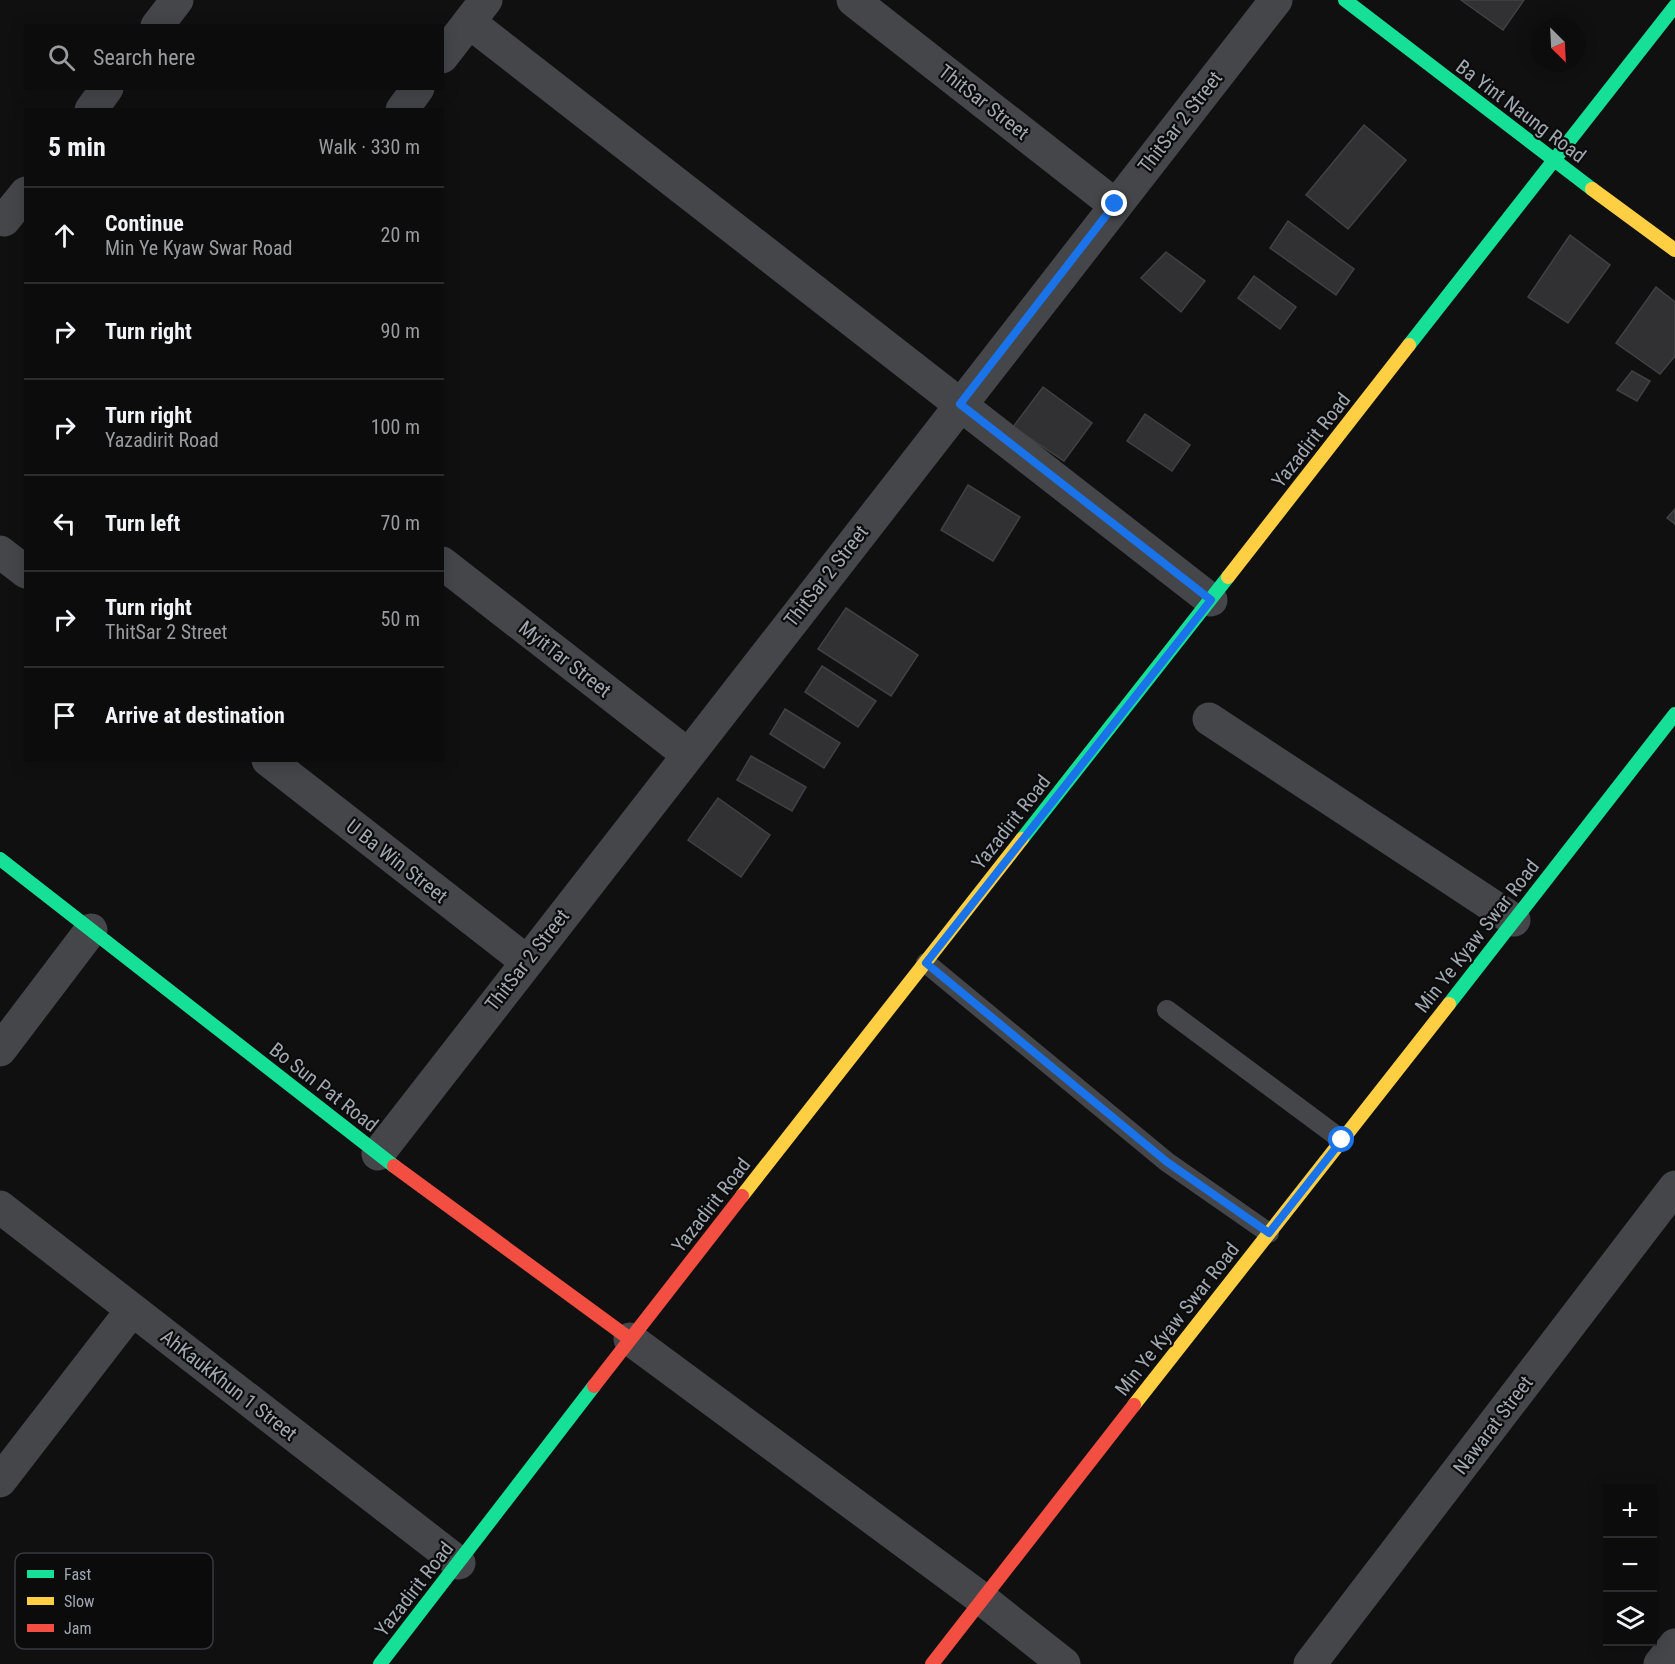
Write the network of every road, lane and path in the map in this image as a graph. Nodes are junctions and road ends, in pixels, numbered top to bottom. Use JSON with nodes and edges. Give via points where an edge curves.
{"nodes":[{"id":1,"x":177,"y":0,"type":"edge"},
{"id":2,"x":853,"y":0,"type":"edge"},
{"id":3,"x":1275,"y":0,"type":"edge"},
{"id":4,"x":1345,"y":0,"type":"edge"},
{"id":5,"x":1675,"y":6,"type":"edge"},
{"id":6,"x":478,"y":11,"type":"edge"},
{"id":7,"x":159,"y":24,"type":"edge"},
{"id":8,"x":444,"y":54,"type":"edge"},
{"id":9,"x":106,"y":90,"type":"edge"},
{"id":10,"x":417,"y":90,"type":"edge"},
{"id":11,"x":92,"y":108,"type":"edge"},
{"id":12,"x":403,"y":108,"type":"edge"},
{"id":13,"x":1554,"y":161,"type":"junction"},
{"id":14,"x":24,"y":197,"type":"edge"},
{"id":15,"x":1115,"y":204,"type":"junction"},
{"id":16,"x":10,"y":225,"type":"edge"},
{"id":17,"x":1675,"y":250,"type":"edge"},
{"id":18,"x":960,"y":404,"type":"junction"},
{"id":19,"x":0,"y":552,"type":"edge"},
{"id":20,"x":444,"y":565,"type":"edge"},
{"id":21,"x":24,"y":570,"type":"edge"},
{"id":22,"x":1211,"y":600,"type":"junction"},
{"id":23,"x":1675,"y":714,"type":"edge"},
{"id":24,"x":1209,"y":719,"type":"dead end"},
{"id":25,"x":687,"y":754,"type":"junction"},
{"id":26,"x":271,"y":762,"type":"edge"},
{"id":27,"x":0,"y":859,"type":"edge"},
{"id":28,"x":1514,"y":920,"type":"junction"},
{"id":29,"x":91,"y":930,"type":"junction"},
{"id":30,"x":526,"y":961,"type":"junction"},
{"id":31,"x":926,"y":963,"type":"junction"},
{"id":32,"x":1167,"y":1011,"type":"dead end"},
{"id":33,"x":0,"y":1050,"type":"edge"},
{"id":34,"x":1342,"y":1140,"type":"junction"},
{"id":35,"x":378,"y":1154,"type":"junction"},
{"id":36,"x":1675,"y":1187,"type":"edge"},
{"id":37,"x":0,"y":1207,"type":"edge"},
{"id":38,"x":1269,"y":1233,"type":"junction"},
{"id":39,"x":132,"y":1310,"type":"junction"},
{"id":40,"x":630,"y":1339,"type":"junction"},
{"id":41,"x":0,"y":1481,"type":"edge"},
{"id":42,"x":459,"y":1563,"type":"junction"},
{"id":43,"x":982,"y":1599,"type":"junction"},
{"id":44,"x":1675,"y":1645,"type":"edge"},
{"id":45,"x":380,"y":1664,"type":"edge"},
{"id":46,"x":932,"y":1664,"type":"edge"},
{"id":47,"x":1064,"y":1664,"type":"edge"},
{"id":48,"x":1310,"y":1664,"type":"edge"},
{"id":49,"x":1660,"y":1664,"type":"edge"}],
"edges":[{"from":1,"to":7,"type":"street"},
{"from":2,"to":15,"type":"street","name":"ThitSar Street"},
{"from":3,"to":15,"type":"street","name":"ThitSar 2 Street"},
{"from":4,"to":13,"type":"street","name":"Ba Yint Naung Road"},
{"from":5,"to":13,"type":"street","name":"Yazadirit Road"},
{"from":6,"to":8,"type":"street"},
{"from":6,"to":18,"type":"street"},
{"from":9,"to":11,"type":"street"},
{"from":10,"to":12,"type":"street"},
{"from":13,"to":17,"type":"street","name":"Ba Yint Naung Road"},
{"from":13,"to":22,"type":"street","name":"Yazadirit Road"},
{"from":14,"to":16,"type":"street"},
{"from":15,"to":18,"type":"street","name":"ThitSar 2 Street"},
{"from":18,"to":22,"type":"street"},
{"from":18,"to":25,"type":"street","name":"ThitSar 2 Street"},
{"from":19,"to":21,"type":"street"},
{"from":20,"to":25,"type":"street","name":"MyitTar Street"},
{"from":22,"to":31,"type":"street","name":"Yazadirit Road"},
{"from":23,"to":28,"type":"street","name":"Min Ye Kyaw Swar Road"},
{"from":24,"to":28,"type":"street"},
{"from":25,"to":30,"type":"street","name":"ThitSar 2 Street"},
{"from":26,"to":30,"type":"street","name":"U Ba Win Street"},
{"from":27,"to":29,"type":"street","name":"Bo Sun Pat Road"},
{"from":28,"to":34,"type":"street","name":"Min Ye Kyaw Swar Road"},
{"from":29,"to":33,"type":"street"},
{"from":29,"to":35,"type":"street","name":"Bo Sun Pat Road"},
{"from":30,"to":35,"type":"street","name":"ThitSar 2 Street"},
{"from":31,"to":38,"type":"lane","via":[[1167,1162]]},
{"from":31,"to":40,"type":"street","name":"Yazadirit Road"},
{"from":32,"to":34,"type":"lane"},
{"from":34,"to":38,"type":"street","name":"Min Ye Kyaw Swar Road"},
{"from":35,"to":40,"type":"street","name":"Bo Sun Pat Road"},
{"from":36,"to":48,"type":"street","name":"Nawarat Street"},
{"from":37,"to":39,"type":"street","name":"AhKaukKhun 1 Street"},
{"from":38,"to":43,"type":"street","name":"Min Ye Kyaw Swar Road"},
{"from":39,"to":41,"type":"street"},
{"from":39,"to":42,"type":"street","name":"AhKaukKhun 1 Street"},
{"from":40,"to":42,"type":"street","name":"Yazadirit Road"},
{"from":40,"to":43,"type":"street"},
{"from":42,"to":45,"type":"street","name":"Yazadirit Road"},
{"from":43,"to":46,"type":"street","name":"Min Ye Kyaw Swar Road"},
{"from":43,"to":47,"type":"street"},
{"from":44,"to":49,"type":"street"}]}
